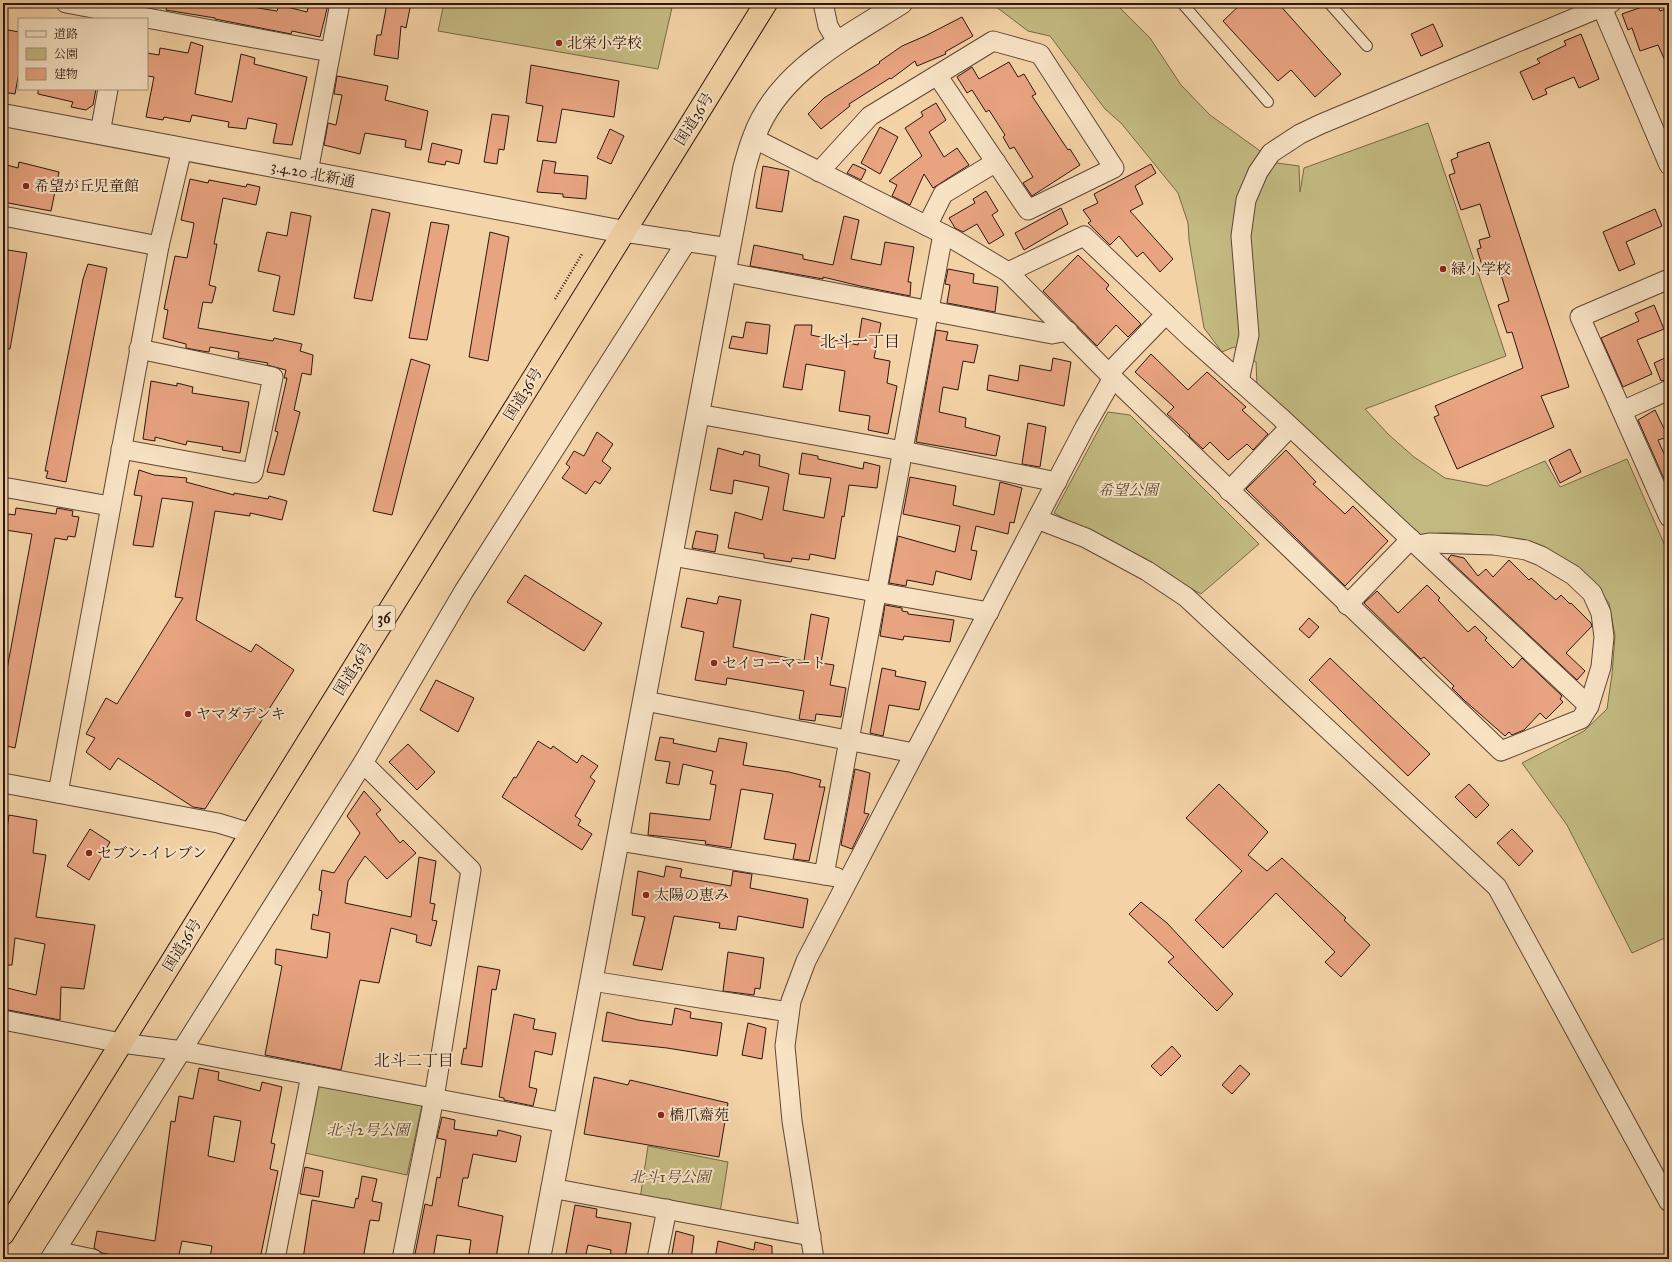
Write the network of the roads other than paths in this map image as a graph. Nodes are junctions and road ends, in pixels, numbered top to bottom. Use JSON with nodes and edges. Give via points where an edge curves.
{"nodes":[{"id":1,"x":66,"y":3,"type":"edge"},
{"id":2,"x":340,"y":3,"type":"edge"},
{"id":3,"x":766,"y":3,"type":"edge"},
{"id":4,"x":823,"y":3,"type":"edge"},
{"id":5,"x":901,"y":3,"type":"edge"},
{"id":6,"x":1182,"y":3,"type":"edge"},
{"id":7,"x":1329,"y":3,"type":"edge"},
{"id":8,"x":1604,"y":4,"type":"edge"},
{"id":9,"x":123,"y":12,"type":"edge"},
{"id":10,"x":838,"y":43,"type":"junction"},
{"id":11,"x":1368,"y":46,"type":"dead end"},
{"id":12,"x":330,"y":52,"type":"junction"},
{"id":13,"x":937,"y":75,"type":"junction"},
{"id":14,"x":108,"y":90,"type":"edge"},
{"id":15,"x":1268,"y":102,"type":"dead end"},
{"id":16,"x":3,"y":115,"type":"edge"},
{"id":17,"x":100,"y":133,"type":"junction"},
{"id":18,"x":753,"y":138,"type":"junction"},
{"id":19,"x":182,"y":149,"type":"junction"},
{"id":20,"x":996,"y":162,"type":"junction"},
{"id":21,"x":1669,"y":164,"type":"edge"},
{"id":22,"x":308,"y":172,"type":"junction"},
{"id":23,"x":819,"y":172,"type":"junction"},
{"id":24,"x":3,"y":216,"type":"edge"},
{"id":25,"x":935,"y":230,"type":"junction"},
{"id":26,"x":624,"y":232,"type":"junction"},
{"id":27,"x":687,"y":241,"type":"junction"},
{"id":28,"x":159,"y":246,"type":"junction"},
{"id":29,"x":729,"y":248,"type":"junction"},
{"id":30,"x":725,"y":272,"type":"junction"},
{"id":31,"x":1008,"y":272,"type":"junction"},
{"id":32,"x":1669,"y":279,"type":"edge"},
{"id":33,"x":930,"y":311,"type":"junction"},
{"id":34,"x":1166,"y":314,"type":"junction"},
{"id":35,"x":1068,"y":331,"type":"junction"},
{"id":36,"x":139,"y":349,"type":"junction"},
{"id":37,"x":1111,"y":376,"type":"junction"},
{"id":38,"x":1239,"y":381,"type":"junction"},
{"id":39,"x":1669,"y":390,"type":"edge"},
{"id":40,"x":1622,"y":411,"type":"junction"},
{"id":41,"x":698,"y":414,"type":"junction"},
{"id":42,"x":1290,"y":427,"type":"junction"},
{"id":43,"x":121,"y":449,"type":"junction"},
{"id":44,"x":904,"y":451,"type":"junction"},
{"id":45,"x":1057,"y":482,"type":"junction"},
{"id":46,"x":3,"y":487,"type":"edge"},
{"id":47,"x":1229,"y":490,"type":"junction"},
{"id":48,"x":110,"y":506,"type":"junction"},
{"id":49,"x":1667,"y":507,"type":"edge"},
{"id":50,"x":1037,"y":519,"type":"junction"},
{"id":51,"x":1414,"y":542,"type":"junction"},
{"id":52,"x":672,"y":556,"type":"junction"},
{"id":53,"x":877,"y":591,"type":"junction"},
{"id":54,"x":1347,"y":605,"type":"junction"},
{"id":55,"x":989,"y":612,"type":"junction"},
{"id":56,"x":645,"y":701,"type":"junction"},
{"id":57,"x":1590,"y":706,"type":"junction"},
{"id":58,"x":849,"y":742,"type":"junction"},
{"id":59,"x":914,"y":753,"type":"junction"},
{"id":60,"x":363,"y":763,"type":"junction"},
{"id":61,"x":3,"y":783,"type":"edge"},
{"id":62,"x":58,"y":793,"type":"junction"},
{"id":63,"x":251,"y":833,"type":"junction"},
{"id":64,"x":618,"y":841,"type":"junction"},
{"id":65,"x":824,"y":875,"type":"junction"},
{"id":66,"x":849,"y":879,"type":"junction"},
{"id":67,"x":592,"y":981,"type":"junction"},
{"id":68,"x":790,"y":1012,"type":"junction"},
{"id":69,"x":3,"y":1020,"type":"edge"},
{"id":70,"x":122,"y":1043,"type":"junction"},
{"id":71,"x":183,"y":1051,"type":"junction"},
{"id":72,"x":311,"y":1075,"type":"junction"},
{"id":73,"x":434,"y":1098,"type":"junction"},
{"id":74,"x":565,"y":1123,"type":"junction"},
{"id":75,"x":551,"y":1188,"type":"junction"},
{"id":76,"x":1669,"y":1202,"type":"edge"},
{"id":77,"x":667,"y":1209,"type":"junction"},
{"id":78,"x":3,"y":1234,"type":"edge"},
{"id":79,"x":811,"y":1236,"type":"junction"},
{"id":80,"x":52,"y":1255,"type":"edge"},
{"id":81,"x":93,"y":1259,"type":"edge"},
{"id":82,"x":275,"y":1259,"type":"edge"},
{"id":83,"x":402,"y":1259,"type":"edge"},
{"id":84,"x":539,"y":1259,"type":"edge"},
{"id":85,"x":658,"y":1259,"type":"edge"},
{"id":86,"x":814,"y":1259,"type":"edge"}],
"edges":[{"from":1,"to":9,"type":"street"},
{"from":2,"to":12,"type":"street"},
{"from":3,"to":26,"type":"highway","name":"国道36号","number":"36"},
{"from":4,"to":10,"type":"street","via":[[828,26]]},
{"from":5,"to":10,"type":"street"},
{"from":6,"to":15,"type":"lane"},
{"from":7,"to":11,"type":"lane"},
{"from":8,"to":21,"type":"street"},
{"from":8,"to":38,"type":"street","via":[[1321,124],[1271,153],[1258,172],[1246,200],[1241,236],[1249,335]]},
{"from":9,"to":12,"type":"street"},
{"from":10,"to":18,"type":"street","via":[[816,56],[781,90]]},
{"from":12,"to":22,"type":"street"},
{"from":13,"to":20,"type":"street"},
{"from":13,"to":20,"type":"street","via":[[992,41],[1040,54],[1114,168],[1028,210]]},
{"from":13,"to":23,"type":"street","via":[[870,116]]},
{"from":14,"to":17,"type":"street"},
{"from":16,"to":17,"type":"street","name":"3.4.20 北新通"},
{"from":17,"to":19,"type":"street","name":"3.4.20 北新通"},
{"from":18,"to":23,"type":"street"},
{"from":18,"to":29,"type":"street","via":[[744,169]]},
{"from":19,"to":22,"type":"street","name":"3.4.20 北新通"},
{"from":19,"to":28,"type":"street"},
{"from":20,"to":25,"type":"street","via":[[943,194]]},
{"from":22,"to":26,"type":"street","name":"3.4.20 北新通"},
{"from":23,"to":25,"type":"street"},
{"from":24,"to":28,"type":"street"},
{"from":25,"to":31,"type":"street"},
{"from":25,"to":33,"type":"street"},
{"from":26,"to":27,"type":"street"},
{"from":26,"to":63,"type":"highway","name":"国道36号","number":"36"},
{"from":27,"to":29,"type":"street"},
{"from":27,"to":60,"type":"street","via":[[464,591]]},
{"from":28,"to":36,"type":"street"},
{"from":29,"to":30,"type":"street"},
{"from":30,"to":33,"type":"street"},
{"from":30,"to":41,"type":"street"},
{"from":31,"to":34,"type":"street","via":[[1084,236]]},
{"from":31,"to":35,"type":"street"},
{"from":32,"to":40,"type":"street","via":[[1580,317]]},
{"from":33,"to":35,"type":"street","via":[[1052,334]]},
{"from":33,"to":44,"type":"street"},
{"from":34,"to":37,"type":"street"},
{"from":34,"to":38,"type":"street"},
{"from":35,"to":37,"type":"street"},
{"from":36,"to":43,"type":"street"},
{"from":36,"to":43,"type":"street","via":[[273,377],[253,473]]},
{"from":37,"to":45,"type":"street"},
{"from":37,"to":47,"type":"street"},
{"from":38,"to":42,"type":"street"},
{"from":39,"to":40,"type":"street"},
{"from":40,"to":49,"type":"street"},
{"from":41,"to":44,"type":"street"},
{"from":41,"to":52,"type":"street"},
{"from":42,"to":47,"type":"street"},
{"from":42,"to":51,"type":"street"},
{"from":43,"to":48,"type":"street"},
{"from":44,"to":45,"type":"street"},
{"from":44,"to":53,"type":"street"},
{"from":45,"to":50,"type":"street"},
{"from":46,"to":48,"type":"street"},
{"from":47,"to":54,"type":"street"},
{"from":48,"to":62,"type":"street"},
{"from":50,"to":55,"type":"street"},
{"from":50,"to":76,"type":"street","via":[[1086,538],[1147,571],[1186,597],[1497,887]]},
{"from":51,"to":54,"type":"street"},
{"from":51,"to":57,"type":"street"},
{"from":51,"to":57,"type":"street","via":[[1494,545],[1526,550],[1567,572],[1592,592],[1601,613],[1604,637],[1600,668]]},
{"from":52,"to":53,"type":"street"},
{"from":52,"to":56,"type":"street"},
{"from":53,"to":55,"type":"street"},
{"from":53,"to":58,"type":"street"},
{"from":54,"to":57,"type":"street","via":[[1501,751],[1581,719]]},
{"from":55,"to":59,"type":"street"},
{"from":56,"to":58,"type":"street"},
{"from":56,"to":64,"type":"street"},
{"from":58,"to":59,"type":"street"},
{"from":58,"to":65,"type":"street"},
{"from":59,"to":66,"type":"street"},
{"from":60,"to":71,"type":"street"},
{"from":60,"to":73,"type":"street","via":[[471,870]]},
{"from":61,"to":62,"type":"street"},
{"from":62,"to":63,"type":"street","via":[[218,823]]},
{"from":63,"to":70,"type":"highway","name":"国道36号","number":"36"},
{"from":64,"to":65,"type":"street"},
{"from":64,"to":67,"type":"street"},
{"from":65,"to":66,"type":"street"},
{"from":66,"to":68,"type":"street","via":[[806,961],[791,1001]]},
{"from":67,"to":68,"type":"street"},
{"from":67,"to":74,"type":"street"},
{"from":68,"to":79,"type":"street","via":[[785,1046],[792,1113]]},
{"from":69,"to":70,"type":"street"},
{"from":70,"to":71,"type":"street"},
{"from":70,"to":78,"type":"highway","name":"国道36号","number":"36"},
{"from":71,"to":72,"type":"street"},
{"from":71,"to":80,"type":"street"},
{"from":72,"to":73,"type":"street"},
{"from":72,"to":82,"type":"street"},
{"from":73,"to":74,"type":"street"},
{"from":73,"to":83,"type":"street"},
{"from":74,"to":75,"type":"street"},
{"from":75,"to":77,"type":"street"},
{"from":75,"to":84,"type":"street"},
{"from":77,"to":79,"type":"street"},
{"from":77,"to":85,"type":"street"},
{"from":79,"to":86,"type":"street"},
{"from":80,"to":81,"type":"street"}]}
